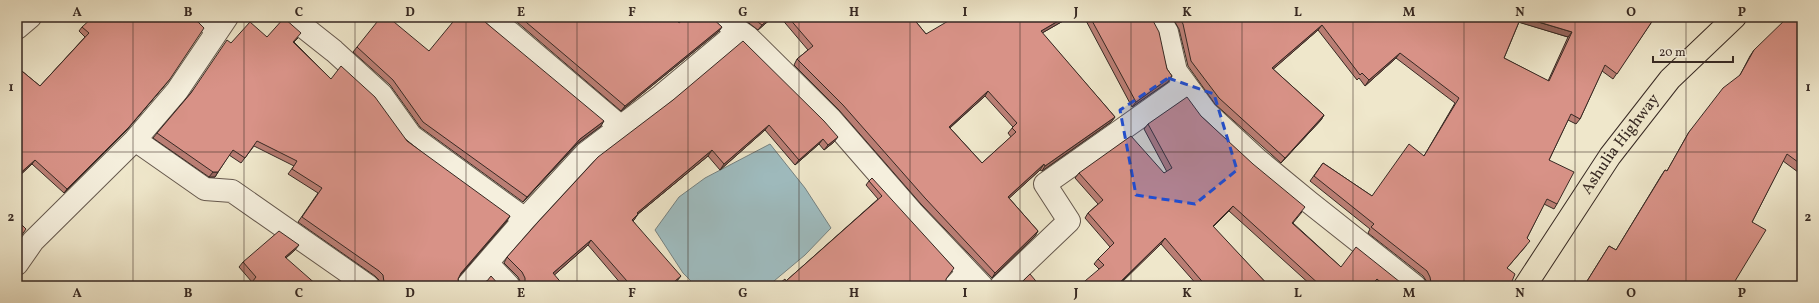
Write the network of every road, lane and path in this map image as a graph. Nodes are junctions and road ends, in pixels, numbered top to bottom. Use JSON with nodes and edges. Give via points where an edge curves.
{"nodes":[{"id":1,"x":30,"y":17,"type":"edge"},
{"id":2,"x":291,"y":17,"type":"edge"},
{"id":3,"x":489,"y":17,"type":"edge"},
{"id":4,"x":719,"y":17,"type":"edge"},
{"id":5,"x":1158,"y":17,"type":"edge"},
{"id":6,"x":1735,"y":17,"type":"edge"},
{"id":7,"x":216,"y":22,"type":"edge"},
{"id":8,"x":17,"y":28,"type":"edge"},
{"id":9,"x":739,"y":31,"type":"junction"},
{"id":10,"x":1185,"y":85,"type":"junction"},
{"id":11,"x":621,"y":127,"type":"junction"},
{"id":12,"x":134,"y":140,"type":"junction"},
{"id":13,"x":525,"y":219,"type":"junction"},
{"id":14,"x":487,"y":263,"type":"junction"},
{"id":15,"x":17,"y":264,"type":"edge"},
{"id":16,"x":968,"y":281,"type":"edge"},
{"id":17,"x":368,"y":286,"type":"edge"},
{"id":18,"x":467,"y":286,"type":"edge"},
{"id":19,"x":509,"y":286,"type":"edge"},
{"id":20,"x":1001,"y":286,"type":"edge"},
{"id":21,"x":1415,"y":286,"type":"edge"},
{"id":22,"x":1525,"y":286,"type":"edge"}],
"edges":[{"from":1,"to":8,"type":"street"},
{"from":2,"to":13,"type":"street","via":[[334,51],[381,94],[411,136]]},
{"from":3,"to":11,"type":"street"},
{"from":4,"to":9,"type":"street"},
{"from":5,"to":10,"type":"street","via":[[1167,32],[1176,71]]},
{"from":6,"to":22,"type":"highway","name":"Ashulia Highway","via":[[1670,79],[1610,156]]},
{"from":7,"to":12,"type":"street","via":[[177,91]]},
{"from":9,"to":11,"type":"street"},
{"from":9,"to":16,"type":"street","via":[[830,118]]},
{"from":10,"to":20,"type":"street","via":[[1045,184],[1069,220]]},
{"from":10,"to":21,"type":"street","via":[[1206,112],[1258,160]]},
{"from":11,"to":13,"type":"street","via":[[586,153]]},
{"from":12,"to":15,"type":"street","via":[[33,241]]},
{"from":12,"to":17,"type":"street","via":[[205,189],[232,191]]},
{"from":13,"to":14,"type":"street"},
{"from":14,"to":18,"type":"street"},
{"from":14,"to":19,"type":"street"}]}
